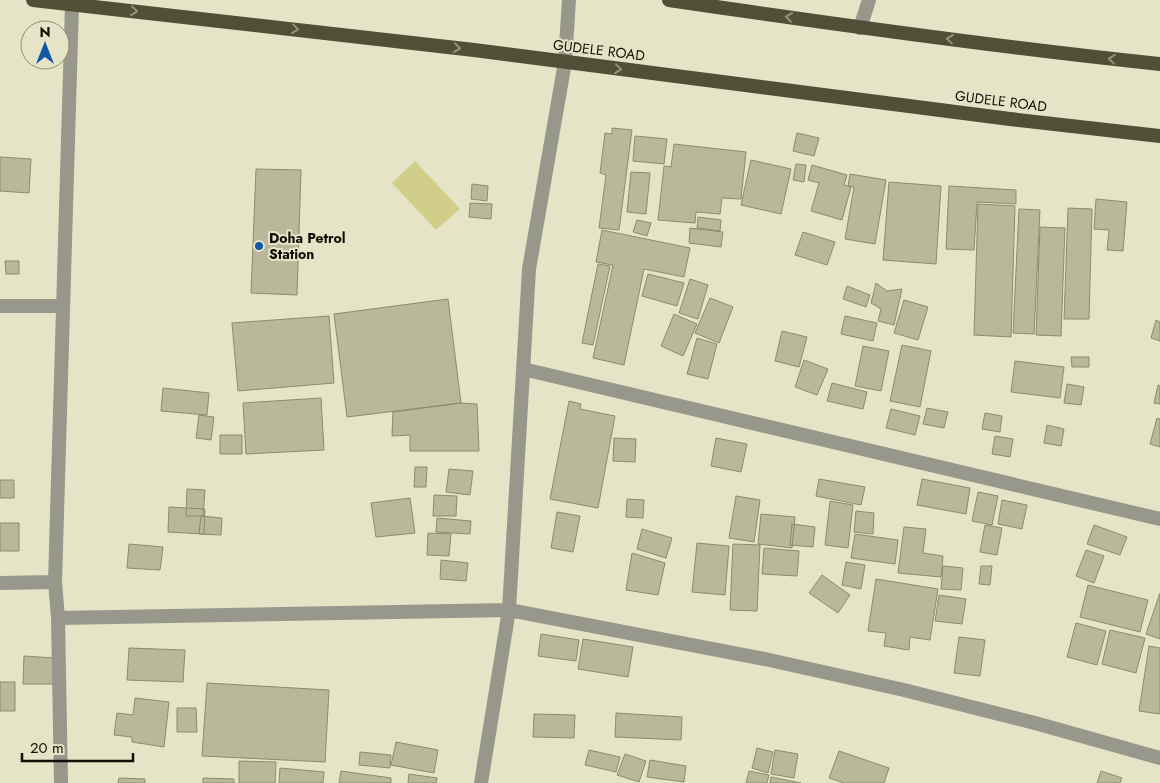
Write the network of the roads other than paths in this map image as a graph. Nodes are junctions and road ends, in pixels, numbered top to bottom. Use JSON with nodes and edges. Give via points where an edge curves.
{"nodes":[{"id":1,"x":33,"y":0,"type":"edge"},
{"id":2,"x":569,"y":0,"type":"edge"},
{"id":3,"x":669,"y":0,"type":"edge"},
{"id":4,"x":869,"y":0,"type":"edge"},
{"id":5,"x":72,"y":4,"type":"junction"},
{"id":6,"x":860,"y":28,"type":"junction"},
{"id":7,"x":565,"y":62,"type":"junction"},
{"id":8,"x":1160,"y":64,"type":"edge"},
{"id":9,"x":1160,"y":136,"type":"edge"},
{"id":10,"x":0,"y":306,"type":"edge"},
{"id":11,"x":63,"y":306,"type":"junction"},
{"id":12,"x":523,"y":369,"type":"junction"},
{"id":13,"x":1160,"y":519,"type":"edge"},
{"id":14,"x":55,"y":582,"type":"junction"},
{"id":15,"x":0,"y":583,"type":"edge"},
{"id":16,"x":509,"y":610,"type":"junction"},
{"id":17,"x":58,"y":618,"type":"junction"},
{"id":18,"x":1160,"y":758,"type":"edge"},
{"id":19,"x":61,"y":783,"type":"edge"},
{"id":20,"x":480,"y":783,"type":"edge"}],
"edges":[{"from":1,"to":5,"type":"highway","name":"GUDELE ROAD"},
{"from":2,"to":7,"type":"street"},
{"from":6,"to":3,"type":"highway","one_way":true},
{"from":4,"to":6,"type":"street"},
{"from":5,"to":7,"type":"highway","name":"GUDELE ROAD","one_way":true},
{"from":5,"to":11,"type":"street"},
{"from":8,"to":6,"type":"highway","one_way":true},
{"from":7,"to":9,"type":"highway","name":"GUDELE ROAD","one_way":true},
{"from":7,"to":12,"type":"street","via":[[529,269]]},
{"from":10,"to":11,"type":"street"},
{"from":11,"to":14,"type":"street"},
{"from":12,"to":13,"type":"street"},
{"from":12,"to":16,"type":"street"},
{"from":14,"to":15,"type":"street"},
{"from":14,"to":17,"type":"street"},
{"from":16,"to":17,"type":"street"},
{"from":16,"to":18,"type":"street","via":[[765,659],[894,688]]},
{"from":16,"to":20,"type":"street"},
{"from":17,"to":19,"type":"street"}]}
